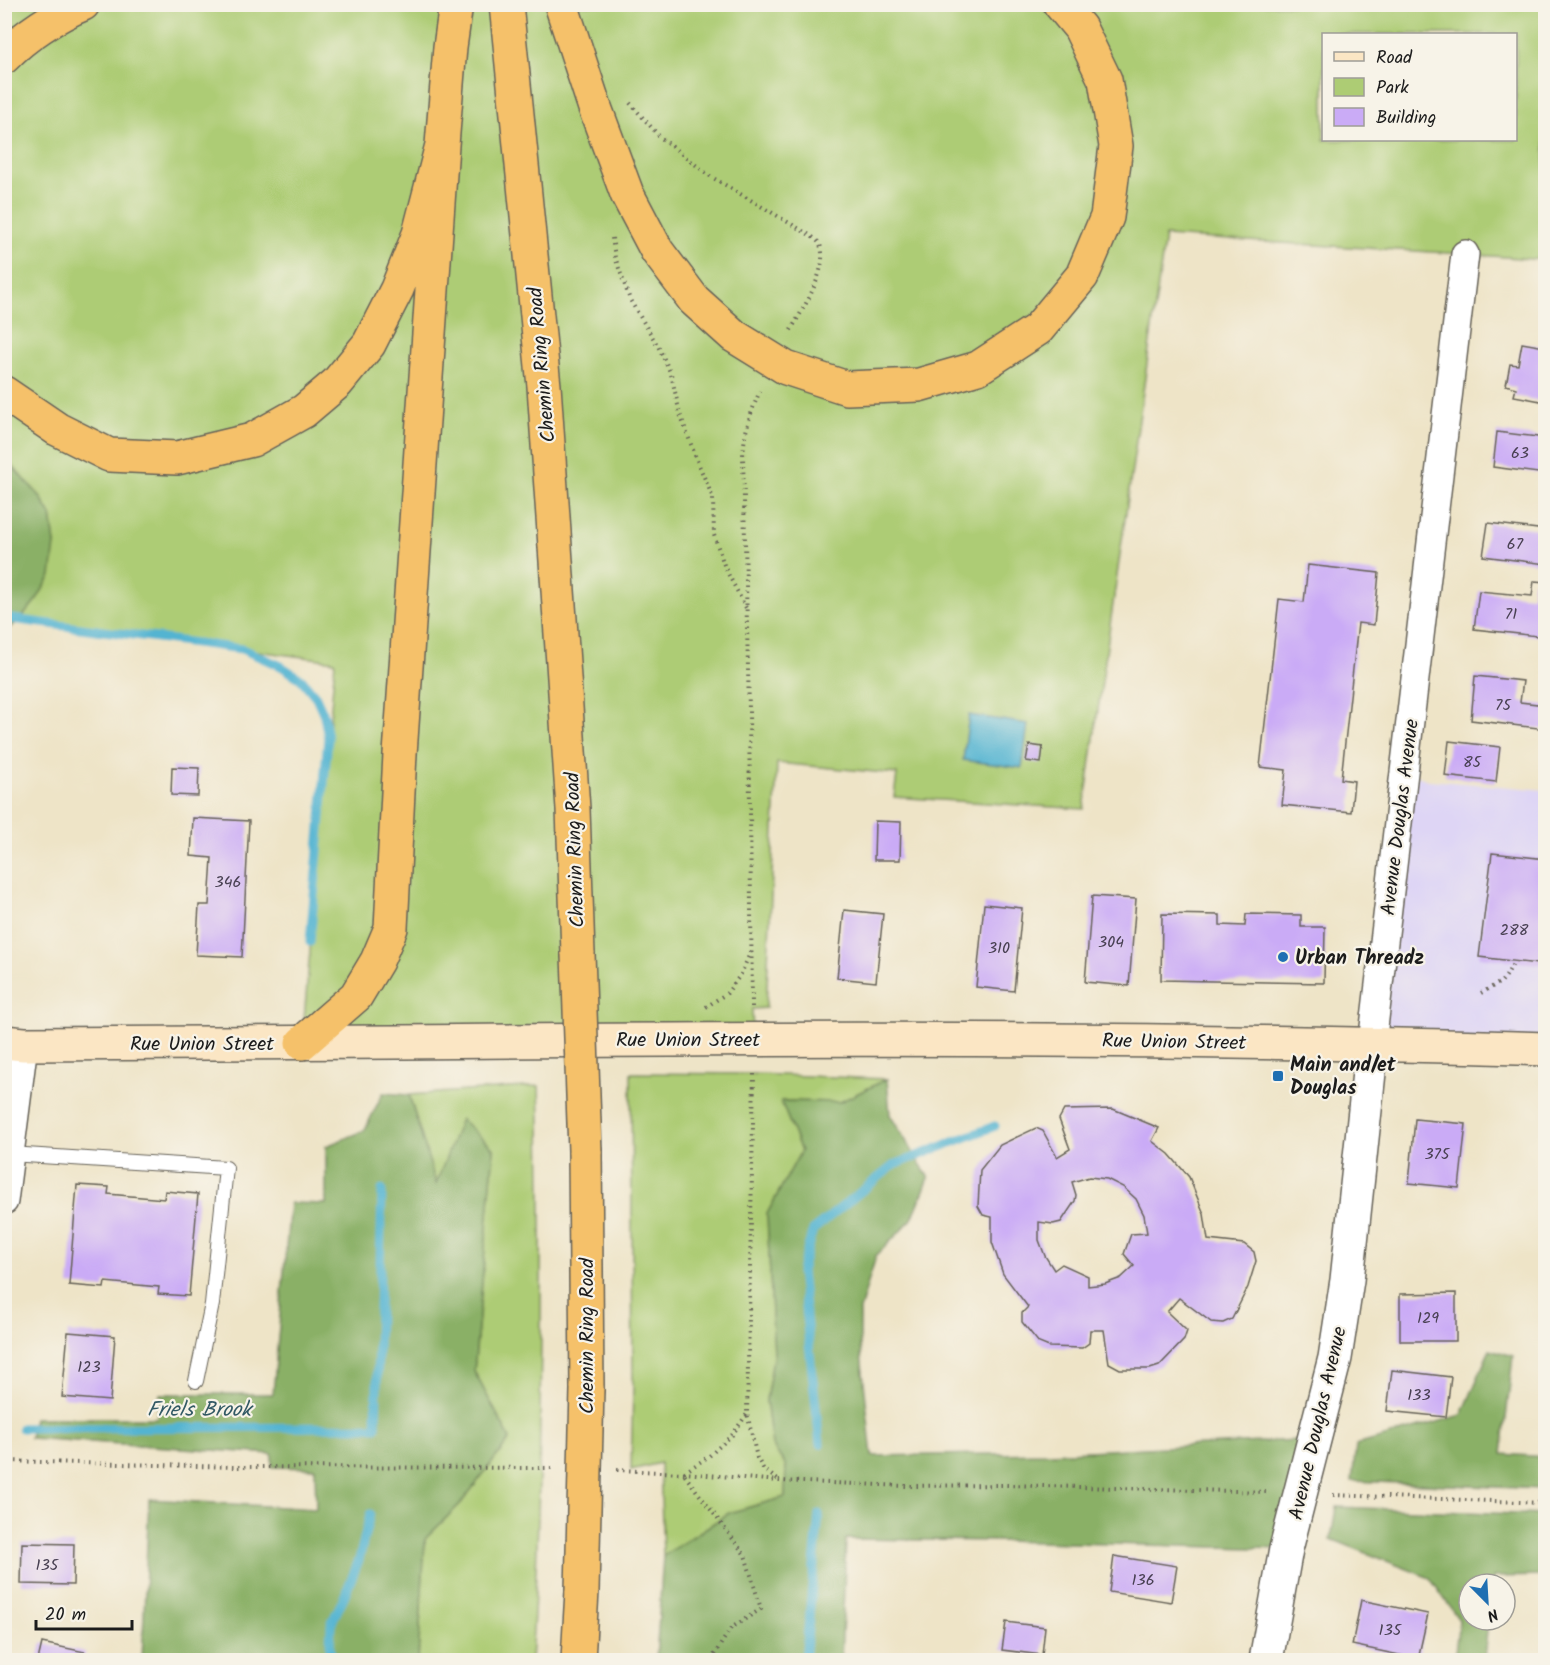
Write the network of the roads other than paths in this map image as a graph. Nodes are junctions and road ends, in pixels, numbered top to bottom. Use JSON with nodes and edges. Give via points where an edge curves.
{"nodes":[{"id":1,"x":83,"y":4,"type":"edge"},
{"id":2,"x":456,"y":4,"type":"edge"},
{"id":3,"x":506,"y":4,"type":"edge"},
{"id":4,"x":561,"y":4,"type":"edge"},
{"id":5,"x":1060,"y":4,"type":"edge"},
{"id":6,"x":4,"y":57,"type":"edge"},
{"id":7,"x":442,"y":145,"type":"junction"},
{"id":8,"x":1465,"y":254,"type":"dead end"},
{"id":9,"x":4,"y":393,"type":"edge"},
{"id":10,"x":302,"y":1042,"type":"junction"},
{"id":11,"x":14,"y":1043,"type":"edge"},
{"id":12,"x":1372,"y":1044,"type":"junction"},
{"id":13,"x":1545,"y":1049,"type":"edge"},
{"id":14,"x":10,"y":1154,"type":"junction"},
{"id":15,"x":4,"y":1201,"type":"edge"},
{"id":16,"x":196,"y":1381,"type":"dead end"},
{"id":17,"x":578,"y":1660,"type":"edge"},
{"id":18,"x":1266,"y":1660,"type":"edge"}],
"edges":[{"from":1,"to":6,"type":"highway","via":[[65,11]]},
{"from":2,"to":7,"type":"highway"},
{"from":3,"to":17,"type":"highway","name":"Chemin Ring Road","bridge":true,"via":[[544,398],[573,809],[585,1151],[587,1389]]},
{"from":4,"to":5,"type":"highway","via":[[627,194],[657,251],[693,300],[734,336],[786,368],[847,388],[919,385],[978,368],[1038,329],[1082,276],[1107,217],[1116,146],[1105,80],[1080,28]]},
{"from":7,"to":9,"type":"highway","via":[[419,234],[369,344],[337,383],[304,411],[252,440],[177,458],[120,455],[109,454],[57,429]]},
{"from":7,"to":10,"type":"highway","via":[[390,928],[377,961],[356,996]]},
{"from":8,"to":12,"type":"street","name":"Avenue Douglas Avenue"},
{"from":10,"to":11,"type":"main road","name":"Rue Union Street"},
{"from":10,"to":12,"type":"main road","name":"Rue Union Street","via":[[765,1039]]},
{"from":11,"to":14,"type":"street"},
{"from":12,"to":13,"type":"main road","name":"Rue Union Street"},
{"from":12,"to":18,"type":"street","name":"Avenue Douglas Avenue","via":[[1347,1280],[1316,1494],[1286,1549]]},
{"from":14,"to":15,"type":"street"},
{"from":14,"to":16,"type":"lane","via":[[226,1168],[212,1304]]}]}
